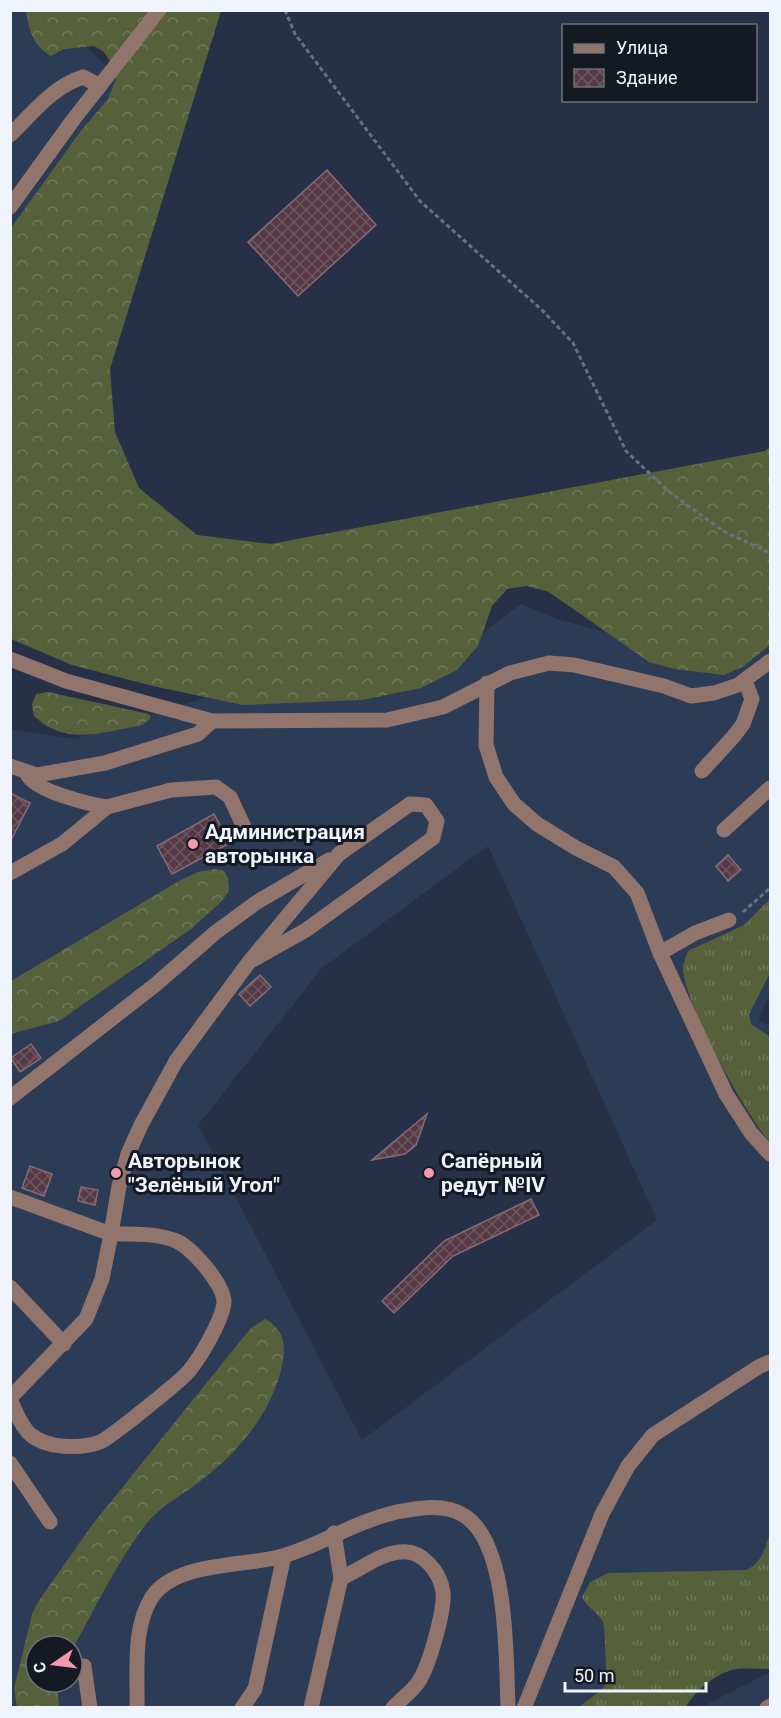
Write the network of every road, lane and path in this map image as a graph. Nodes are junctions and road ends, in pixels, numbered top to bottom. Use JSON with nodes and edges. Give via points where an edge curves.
{"nodes":[{"id":1,"x":159,"y":10,"type":"edge"},
{"id":2,"x":285,"y":10,"type":"edge"},
{"id":3,"x":100,"y":86,"type":"junction"},
{"id":4,"x":10,"y":135,"type":"edge"},
{"id":5,"x":10,"y":207,"type":"edge"},
{"id":6,"x":771,"y":553,"type":"edge"},
{"id":7,"x":10,"y":659,"type":"edge"},
{"id":8,"x":771,"y":661,"type":"edge"},
{"id":9,"x":745,"y":681,"type":"junction"},
{"id":10,"x":487,"y":683,"type":"junction"},
{"id":11,"x":212,"y":721,"type":"junction"},
{"id":12,"x":10,"y":766,"type":"edge"},
{"id":13,"x":702,"y":771,"type":"dead end"},
{"id":14,"x":27,"y":774,"type":"junction"},
{"id":15,"x":771,"y":788,"type":"edge"},
{"id":16,"x":107,"y":807,"type":"junction"},
{"id":17,"x":244,"y":827,"type":"dead end"},
{"id":18,"x":724,"y":830,"type":"dead end"},
{"id":19,"x":339,"y":854,"type":"junction"},
{"id":20,"x":14,"y":868,"type":"edge"},
{"id":21,"x":771,"y":888,"type":"edge"},
{"id":22,"x":729,"y":920,"type":"joint"},
{"id":23,"x":660,"y":953,"type":"junction"},
{"id":24,"x":249,"y":962,"type":"junction"},
{"id":25,"x":10,"y":1098,"type":"edge"},
{"id":26,"x":771,"y":1154,"type":"edge"},
{"id":27,"x":10,"y":1197,"type":"edge"},
{"id":28,"x":111,"y":1234,"type":"junction"},
{"id":29,"x":10,"y":1287,"type":"edge"},
{"id":30,"x":64,"y":1344,"type":"junction"},
{"id":31,"x":771,"y":1362,"type":"edge"},
{"id":32,"x":10,"y":1398,"type":"edge"},
{"id":33,"x":10,"y":1463,"type":"edge"},
{"id":34,"x":50,"y":1522,"type":"dead end"},
{"id":35,"x":334,"y":1533,"type":"junction"},
{"id":36,"x":284,"y":1556,"type":"junction"},
{"id":37,"x":341,"y":1578,"type":"junction"},
{"id":38,"x":84,"y":1666,"type":"dead end"},
{"id":39,"x":90,"y":1707,"type":"edge"},
{"id":40,"x":137,"y":1707,"type":"edge"},
{"id":41,"x":242,"y":1707,"type":"edge"},
{"id":42,"x":311,"y":1707,"type":"edge"},
{"id":43,"x":393,"y":1707,"type":"edge"},
{"id":44,"x":508,"y":1707,"type":"edge"},
{"id":45,"x":524,"y":1707,"type":"edge"}],
"edges":[{"from":1,"to":3,"type":"street"},
{"from":2,"to":6,"type":"path","via":[[295,34],[420,201],[542,310],[573,343],[626,451],[668,491],[723,531]]},
{"from":3,"to":4,"type":"street","via":[[83,77],[68,82]]},
{"from":3,"to":5,"type":"street"},
{"from":7,"to":11,"type":"street","via":[[66,681]]},
{"from":8,"to":9,"type":"street"},
{"from":9,"to":10,"type":"street","via":[[714,693],[691,696],[574,665],[549,663]]},
{"from":9,"to":13,"type":"street","via":[[752,699],[743,724]]},
{"from":10,"to":11,"type":"street","via":[[443,707],[387,720]]},
{"from":10,"to":23,"type":"street","via":[[486,745],[496,777],[514,804],[537,824],[614,867],[637,893]]},
{"from":11,"to":14,"type":"street","via":[[198,734],[105,763]]},
{"from":12,"to":14,"type":"street"},
{"from":14,"to":16,"type":"street","via":[[36,784],[79,802]]},
{"from":15,"to":18,"type":"street"},
{"from":16,"to":17,"type":"street","via":[[171,790],[216,787],[230,797]]},
{"from":16,"to":20,"type":"street","via":[[62,844]]},
{"from":19,"to":24,"type":"street"},
{"from":19,"to":24,"type":"street","via":[[410,804],[426,805],[437,821],[433,838],[306,930]]},
{"from":19,"to":25,"type":"street","via":[[257,902],[216,932]]},
{"from":21,"to":22,"type":"path"},
{"from":22,"to":23,"type":"street"},
{"from":23,"to":26,"type":"street","via":[[726,1094],[751,1133]]},
{"from":24,"to":28,"type":"street","via":[[176,1061],[141,1125],[119,1186]]},
{"from":27,"to":28,"type":"street"},
{"from":28,"to":30,"type":"street","via":[[102,1280],[86,1319]]},
{"from":28,"to":32,"type":"street","via":[[144,1234],[176,1240],[210,1271],[219,1285],[224,1302],[216,1325],[189,1372],[102,1442],[78,1447],[53,1444],[30,1435]]},
{"from":29,"to":30,"type":"street"},
{"from":30,"to":32,"type":"street"},
{"from":31,"to":45,"type":"street","via":[[653,1435],[628,1466],[602,1514]]},
{"from":33,"to":34,"type":"street"},
{"from":35,"to":36,"type":"street"},
{"from":35,"to":37,"type":"street"},
{"from":35,"to":44,"type":"street","via":[[396,1512],[438,1507],[463,1515],[477,1527],[494,1563],[502,1613]]},
{"from":36,"to":40,"type":"street","via":[[189,1573],[172,1578],[161,1587],[140,1627]]},
{"from":36,"to":41,"type":"street","via":[[255,1689]]},
{"from":37,"to":42,"type":"street"},
{"from":37,"to":43,"type":"street","via":[[381,1556],[402,1551],[422,1557],[435,1571],[443,1593],[434,1645],[419,1681]]},
{"from":38,"to":39,"type":"street"}]}
